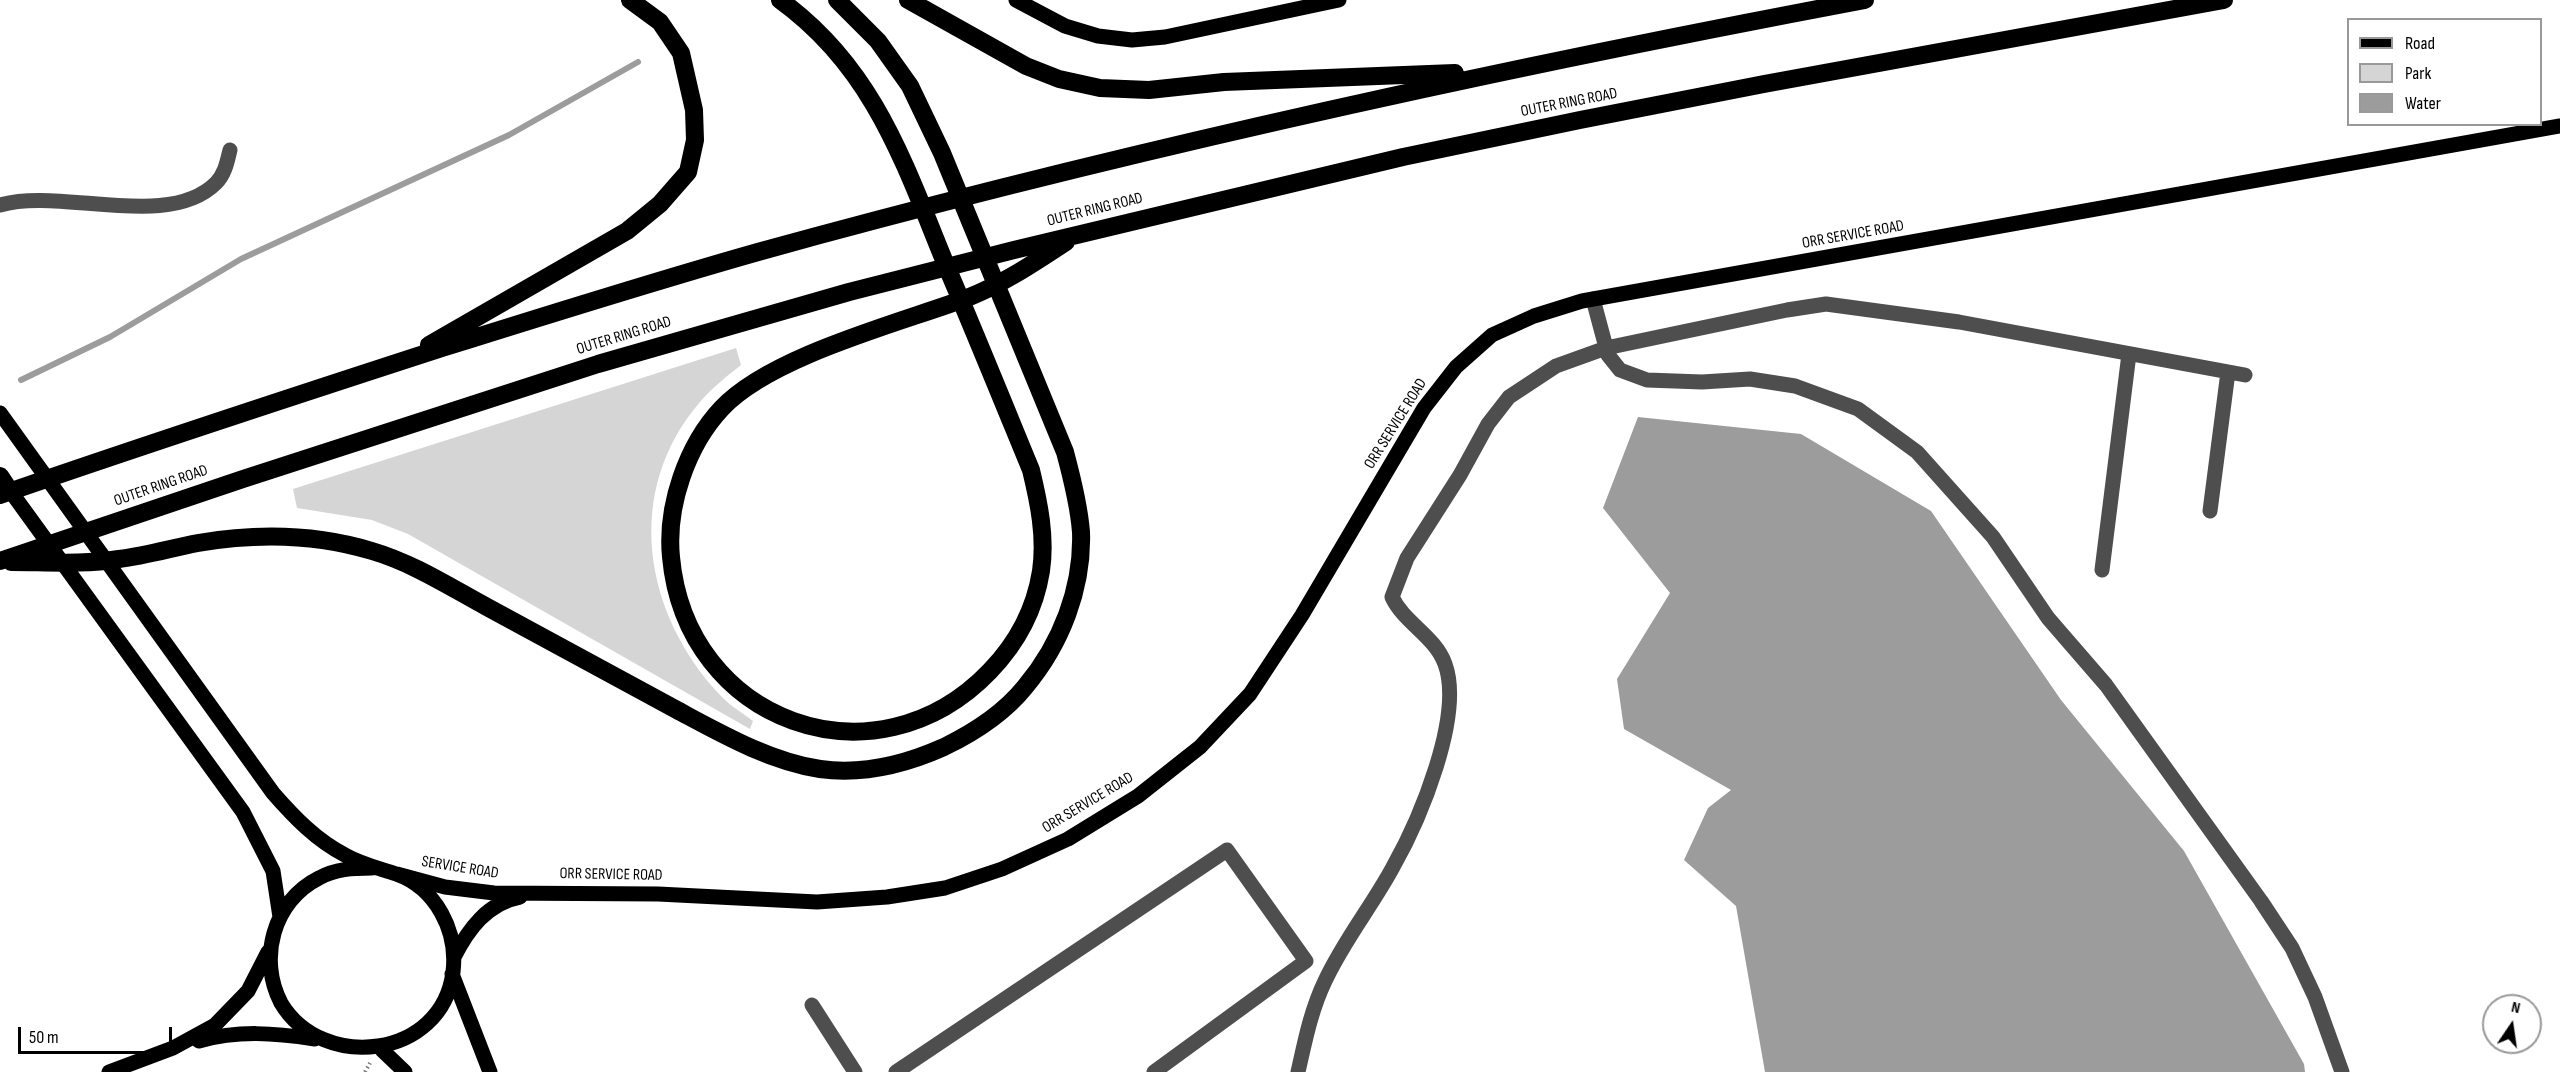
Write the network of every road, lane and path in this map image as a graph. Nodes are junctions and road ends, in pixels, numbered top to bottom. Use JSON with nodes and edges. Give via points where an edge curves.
{"nodes":[{"id":1,"x":630,"y":0,"type":"edge"},
{"id":2,"x":780,"y":0,"type":"edge"},
{"id":3,"x":837,"y":0,"type":"edge"},
{"id":4,"x":908,"y":0,"type":"edge"},
{"id":5,"x":1016,"y":0,"type":"edge"},
{"id":6,"x":1339,"y":0,"type":"edge"},
{"id":7,"x":1865,"y":0,"type":"edge"},
{"id":8,"x":2224,"y":0,"type":"edge"},
{"id":9,"x":1504,"y":71,"type":"junction"},
{"id":10,"x":2560,"y":126,"type":"edge"},
{"id":11,"x":230,"y":150,"type":"dead end"},
{"id":12,"x":0,"y":205,"type":"edge"},
{"id":13,"x":1078,"y":234,"type":"junction"},
{"id":14,"x":1593,"y":299,"type":"junction"},
{"id":15,"x":1606,"y":348,"type":"junction"},
{"id":16,"x":2128,"y":354,"type":"junction"},
{"id":17,"x":399,"y":362,"type":"junction"},
{"id":18,"x":2228,"y":372,"type":"junction"},
{"id":19,"x":2245,"y":375,"type":"dead end"},
{"id":20,"x":0,"y":412,"type":"edge"},
{"id":21,"x":2,"y":484,"type":"edge"},
{"id":22,"x":2210,"y":511,"type":"dead end"},
{"id":23,"x":0,"y":562,"type":"edge"},
{"id":24,"x":2102,"y":570,"type":"dead end"},
{"id":25,"x":372,"y":867,"type":"junction"},
{"id":26,"x":397,"y":874,"type":"junction"},
{"id":27,"x":543,"y":892,"type":"junction"},
{"id":28,"x":280,"y":917,"type":"junction"},
{"id":29,"x":270,"y":949,"type":"junction"},
{"id":30,"x":453,"y":966,"type":"junction"},
{"id":31,"x":812,"y":1005,"type":"dead end"},
{"id":32,"x":316,"y":1040,"type":"junction"},
{"id":33,"x":173,"y":1048,"type":"junction"},
{"id":34,"x":382,"y":1050,"type":"junction"},
{"id":35,"x":108,"y":1072,"type":"edge"},
{"id":36,"x":405,"y":1072,"type":"edge"},
{"id":37,"x":490,"y":1072,"type":"edge"},
{"id":38,"x":855,"y":1072,"type":"edge"},
{"id":39,"x":896,"y":1072,"type":"edge"},
{"id":40,"x":1154,"y":1072,"type":"edge"},
{"id":41,"x":1298,"y":1072,"type":"edge"},
{"id":42,"x":2342,"y":1072,"type":"edge"}],
"edges":[{"from":1,"to":17,"type":"highway","via":[[660,22],[681,53],[694,110],[695,140],[688,172],[660,204],[627,231]]},
{"from":2,"to":13,"type":"highway","via":[[827,40],[879,110],[903,161],[1032,470],[1043,540],[1034,601],[1020,632],[979,683],[952,702],[889,728],[853,732],[818,729],[782,718],[751,702],[701,649],[683,615],[672,577],[669,540],[673,506],[701,437],[721,409],[743,389],[821,351],[931,309],[966,298],[1023,271]]},
{"from":3,"to":23,"type":"highway","via":[[878,41],[910,86],[942,153],[1065,452],[1075,490],[1081,532],[1078,572],[1069,609],[1041,668],[997,715],[964,737],[894,766],[822,769],[790,762],[729,738],[428,575],[373,551],[302,537],[259,537],[92,562]]},
{"from":4,"to":9,"type":"highway","via":[[1026,66],[1059,79],[1100,88],[1149,90],[1224,82]]},
{"from":5,"to":6,"type":"main road","via":[[1065,26],[1098,36],[1132,40],[1165,37]]},
{"from":7,"to":9,"type":"highway"},
{"from":8,"to":13,"type":"highway","name":"OUTER RING ROAD","via":[[1581,120],[1403,157]]},
{"from":9,"to":17,"type":"highway","via":[[1227,133],[894,216],[758,252]]},
{"from":10,"to":14,"type":"main road","name":"ORR SERVICE ROAD"},
{"from":11,"to":12,"type":"street","via":[[216,183],[200,195],[177,202],[100,205],[49,200]]},
{"from":13,"to":23,"type":"highway","name":"OUTER RING ROAD","via":[[775,312],[598,364]]},
{"from":14,"to":15,"type":"street"},
{"from":14,"to":27,"type":"main road","name":"ORR SERVICE ROAD","via":[[1534,316],[1492,334],[1456,367],[1424,408],[1302,615],[1250,694],[1200,747],[1138,796],[1068,839],[1002,869],[945,888],[887,897],[817,902]]},
{"from":15,"to":16,"type":"street","via":[[1826,304],[1959,322]]},
{"from":15,"to":41,"type":"street","via":[[1556,366],[1509,397],[1488,424],[1407,558],[1392,597],[1432,642],[1445,663],[1449,710],[1443,740],[1431,781],[1393,868],[1325,980],[1311,1014]]},
{"from":15,"to":42,"type":"street","via":[[1620,370],[1647,380],[1750,380],[1795,386],[1829,396],[1858,409],[1917,452],[1993,537],[2048,618],[2106,685],[2261,901],[2292,948],[2315,997]]},
{"from":16,"to":18,"type":"street"},
{"from":16,"to":24,"type":"street"},
{"from":17,"to":21,"type":"highway","via":[[81,466]]},
{"from":18,"to":19,"type":"street"},
{"from":18,"to":22,"type":"street"},
{"from":20,"to":25,"type":"main road","via":[[273,793],[317,837]]},
{"from":21,"to":28,"type":"main road","via":[[243,812],[273,871]]},
{"from":25,"to":26,"type":"main road"},
{"from":25,"to":28,"type":"main road","via":[[344,869],[318,878],[296,894]]},
{"from":26,"to":27,"type":"main road","name":"SERVICE ROAD","via":[[494,893]]},
{"from":26,"to":30,"type":"main road","via":[[417,885],[445,919],[453,940]]},
{"from":27,"to":30,"type":"main road","name":"SERVICE ROAD","via":[[513,898],[486,912],[466,934]]},
{"from":28,"to":29,"type":"main road"},
{"from":29,"to":32,"type":"main road","via":[[275,992],[299,1027]]},
{"from":29,"to":33,"type":"main road","via":[[248,991],[215,1025]]},
{"from":30,"to":34,"type":"main road","via":[[445,1001],[433,1018],[419,1032]]},
{"from":30,"to":37,"type":"main road"},
{"from":31,"to":38,"type":"street"},
{"from":32,"to":33,"type":"main road","via":[[268,1032],[230,1034]]},
{"from":32,"to":34,"type":"main road","via":[[359,1052]]},
{"from":33,"to":35,"type":"main road"},
{"from":34,"to":36,"type":"main road"},
{"from":39,"to":40,"type":"street","via":[[1227,850],[1306,961]]}]}
